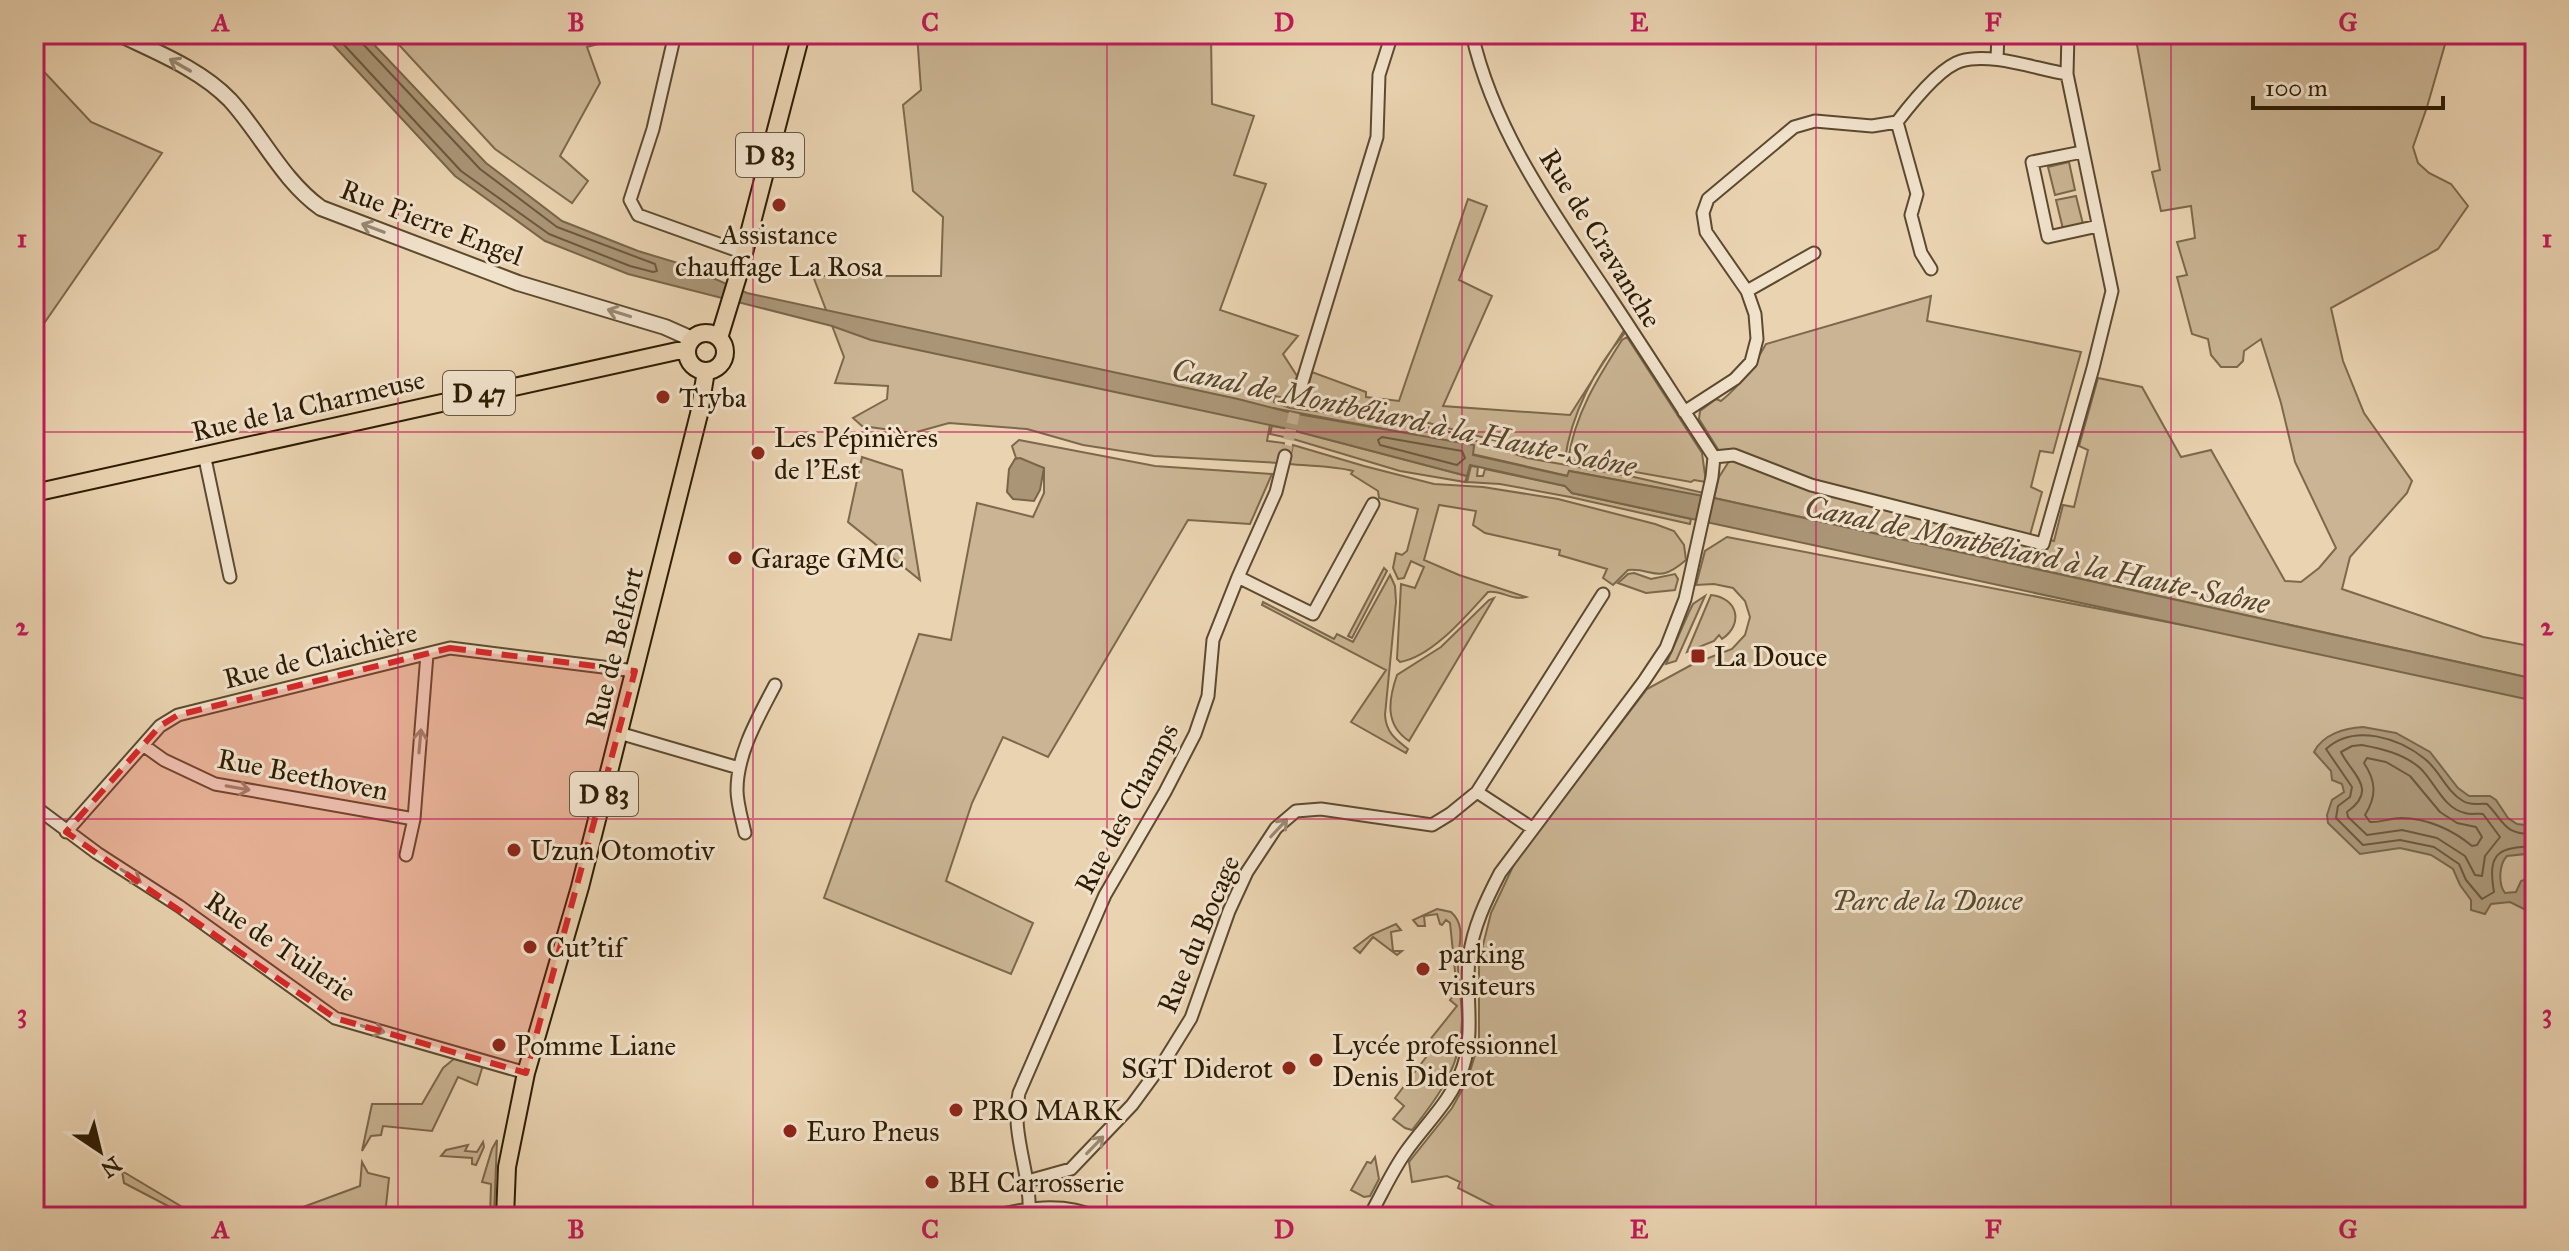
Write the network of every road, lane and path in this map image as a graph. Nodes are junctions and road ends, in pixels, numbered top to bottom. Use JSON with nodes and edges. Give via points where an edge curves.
{"nodes":[{"id":1,"x":119,"y":34,"type":"edge"},
{"id":2,"x":675,"y":34,"type":"edge"},
{"id":3,"x":801,"y":34,"type":"edge"},
{"id":4,"x":1392,"y":34,"type":"edge"},
{"id":5,"x":1472,"y":34,"type":"edge"},
{"id":6,"x":1998,"y":34,"type":"edge"},
{"id":7,"x":2068,"y":34,"type":"edge"},
{"id":8,"x":1997,"y":59,"type":"junction"},
{"id":9,"x":2067,"y":74,"type":"junction"},
{"id":10,"x":1897,"y":122,"type":"junction"},
{"id":11,"x":2082,"y":152,"type":"junction"},
{"id":12,"x":2098,"y":226,"type":"junction"},
{"id":13,"x":744,"y":253,"type":"junction"},
{"id":14,"x":1814,"y":253,"type":"dead end"},
{"id":15,"x":1931,"y":269,"type":"dead end"},
{"id":16,"x":1747,"y":291,"type":"junction"},
{"id":17,"x":719,"y":338,"type":"junction"},
{"id":18,"x":690,"y":345,"type":"junction"},
{"id":19,"x":706,"y":371,"type":"junction"},
{"id":20,"x":1298,"y":396,"type":"tunnel mouth"},
{"id":21,"x":1684,"y":412,"type":"junction"},
{"id":22,"x":204,"y":454,"type":"junction"},
{"id":23,"x":1285,"y":456,"type":"tunnel mouth"},
{"id":24,"x":1714,"y":457,"type":"junction"},
{"id":25,"x":34,"y":493,"type":"edge"},
{"id":26,"x":1373,"y":504,"type":"dead end"},
{"id":27,"x":230,"y":577,"type":"dead end"},
{"id":28,"x":1238,"y":577,"type":"junction"},
{"id":29,"x":1603,"y":594,"type":"dead end"},
{"id":30,"x":427,"y":654,"type":"junction"},
{"id":31,"x":635,"y":671,"type":"junction"},
{"id":32,"x":775,"y":685,"type":"dead end"},
{"id":33,"x":619,"y":733,"type":"junction"},
{"id":34,"x":143,"y":745,"type":"junction"},
{"id":35,"x":739,"y":768,"type":"junction"},
{"id":36,"x":1477,"y":792,"type":"junction"},
{"id":37,"x":34,"y":806,"type":"edge"},
{"id":38,"x":414,"y":819,"type":"junction"},
{"id":39,"x":1532,"y":828,"type":"junction"},
{"id":40,"x":66,"y":832,"type":"junction"},
{"id":41,"x":745,"y":833,"type":"dead end"},
{"id":42,"x":406,"y":855,"type":"dead end"},
{"id":43,"x":526,"y":1073,"type":"junction"},
{"id":44,"x":1028,"y":1181,"type":"junction"},
{"id":45,"x":1030,"y":1213,"type":"edge"},
{"id":46,"x":505,"y":1217,"type":"edge"},
{"id":47,"x":991,"y":1217,"type":"edge"},
{"id":48,"x":1095,"y":1217,"type":"edge"},
{"id":49,"x":1369,"y":1217,"type":"edge"}],
"edges":[{"from":18,"to":1,"type":"street","name":"Rue Pierre Engel","one_way":true,"via":[[665,327],[518,283],[321,208],[302,195],[214,86]]},
{"from":2,"to":13,"type":"street","via":[[630,200],[638,215]]},
{"from":3,"to":13,"type":"main road","number":"D 83"},
{"from":4,"to":20,"type":"street","via":[[1379,75],[1377,137]]},
{"from":5,"to":21,"type":"street","name":"Rue de Cravanche","via":[[1481,74],[1504,128],[1563,230]]},
{"from":6,"to":8,"type":"street"},
{"from":7,"to":9,"type":"street"},
{"from":8,"to":9,"type":"street"},
{"from":8,"to":10,"type":"street","via":[[1961,61],[1948,68]]},
{"from":9,"to":11,"type":"street"},
{"from":10,"to":15,"type":"street","via":[[1917,194],[1911,215]]},
{"from":10,"to":16,"type":"street","via":[[1872,126],[1815,121],[1794,127],[1708,199],[1703,213],[1706,232]]},
{"from":11,"to":12,"type":"street"},
{"from":11,"to":12,"type":"street","via":[[2032,162],[2048,237]]},
{"from":12,"to":24,"type":"street","via":[[2112,291],[2043,544],[1811,485],[1734,455]]},
{"from":13,"to":17,"type":"main road","number":"D 83"},
{"from":14,"to":16,"type":"street"},
{"from":16,"to":21,"type":"street","via":[[1757,339],[1751,362],[1735,379]]},
{"from":17,"to":18,"type":"main road","via":[[702,333]]},
{"from":17,"to":19,"type":"main road","via":[[724,356]]},
{"from":18,"to":19,"type":"main road","via":[[695,367]]},
{"from":18,"to":22,"type":"main road","name":"Rue de la Charmeuse","number":"D 47"},
{"from":19,"to":31,"type":"main road","name":"Rue de Belfort","number":"D 83"},
{"from":21,"to":24,"type":"street","name":"Rue de Cravanche"},
{"from":22,"to":25,"type":"main road","name":"Rue de la Charmeuse","number":"D 47"},
{"from":22,"to":27,"type":"street"},
{"from":23,"to":28,"type":"street","name":"Rue des Champs","via":[[1276,492]]},
{"from":24,"to":39,"type":"street","via":[[1698,545],[1666,648]]},
{"from":26,"to":28,"type":"street","via":[[1313,614]]},
{"from":28,"to":44,"type":"street","name":"Rue des Champs","via":[[1213,640],[1208,696],[1195,734],[1105,895],[1019,1093],[1015,1120]]},
{"from":29,"to":36,"type":"street","name":"Rue du Bocage"},
{"from":30,"to":31,"type":"street","name":"Rue de Claichière","via":[[450,648]]},
{"from":30,"to":34,"type":"street","name":"Rue de Claichière","via":[[178,715]]},
{"from":38,"to":30,"type":"street","one_way":true},
{"from":31,"to":33,"type":"main road","name":"Rue de Belfort","number":"D 83"},
{"from":32,"to":35,"type":"street"},
{"from":33,"to":35,"type":"street"},
{"from":33,"to":43,"type":"main road","name":"Rue de Belfort","number":"D 83"},
{"from":34,"to":38,"type":"street","name":"Rue Beethoven","one_way":true,"via":[[215,784]]},
{"from":34,"to":40,"type":"street","name":"Rue de Claichière"},
{"from":35,"to":41,"type":"street","via":[[737,792]]},
{"from":36,"to":39,"type":"street"},
{"from":44,"to":36,"type":"street","name":"Rue du Bocage","one_way":true,"via":[[1071,1169],[1132,1105],[1165,1060],[1191,1018],[1247,872],[1276,828],[1296,811],[1321,809],[1432,825]]},
{"from":37,"to":40,"type":"street","name":"Rue de Tuilerie"},
{"from":38,"to":42,"type":"street"},
{"from":39,"to":49,"type":"street","via":[[1500,873],[1474,932],[1469,1042],[1462,1069],[1449,1098],[1405,1153]]},
{"from":40,"to":43,"type":"street","name":"Rue de Tuilerie","one_way":true,"via":[[335,1018]]},
{"from":43,"to":46,"type":"main road","name":"Rue de Belfort","number":"D 83","via":[[507,1167]]},
{"from":44,"to":45,"type":"street","name":"Rue des Champs"},
{"from":45,"to":47,"type":"street"},
{"from":45,"to":48,"type":"street","via":[[1057,1209]]}]}
